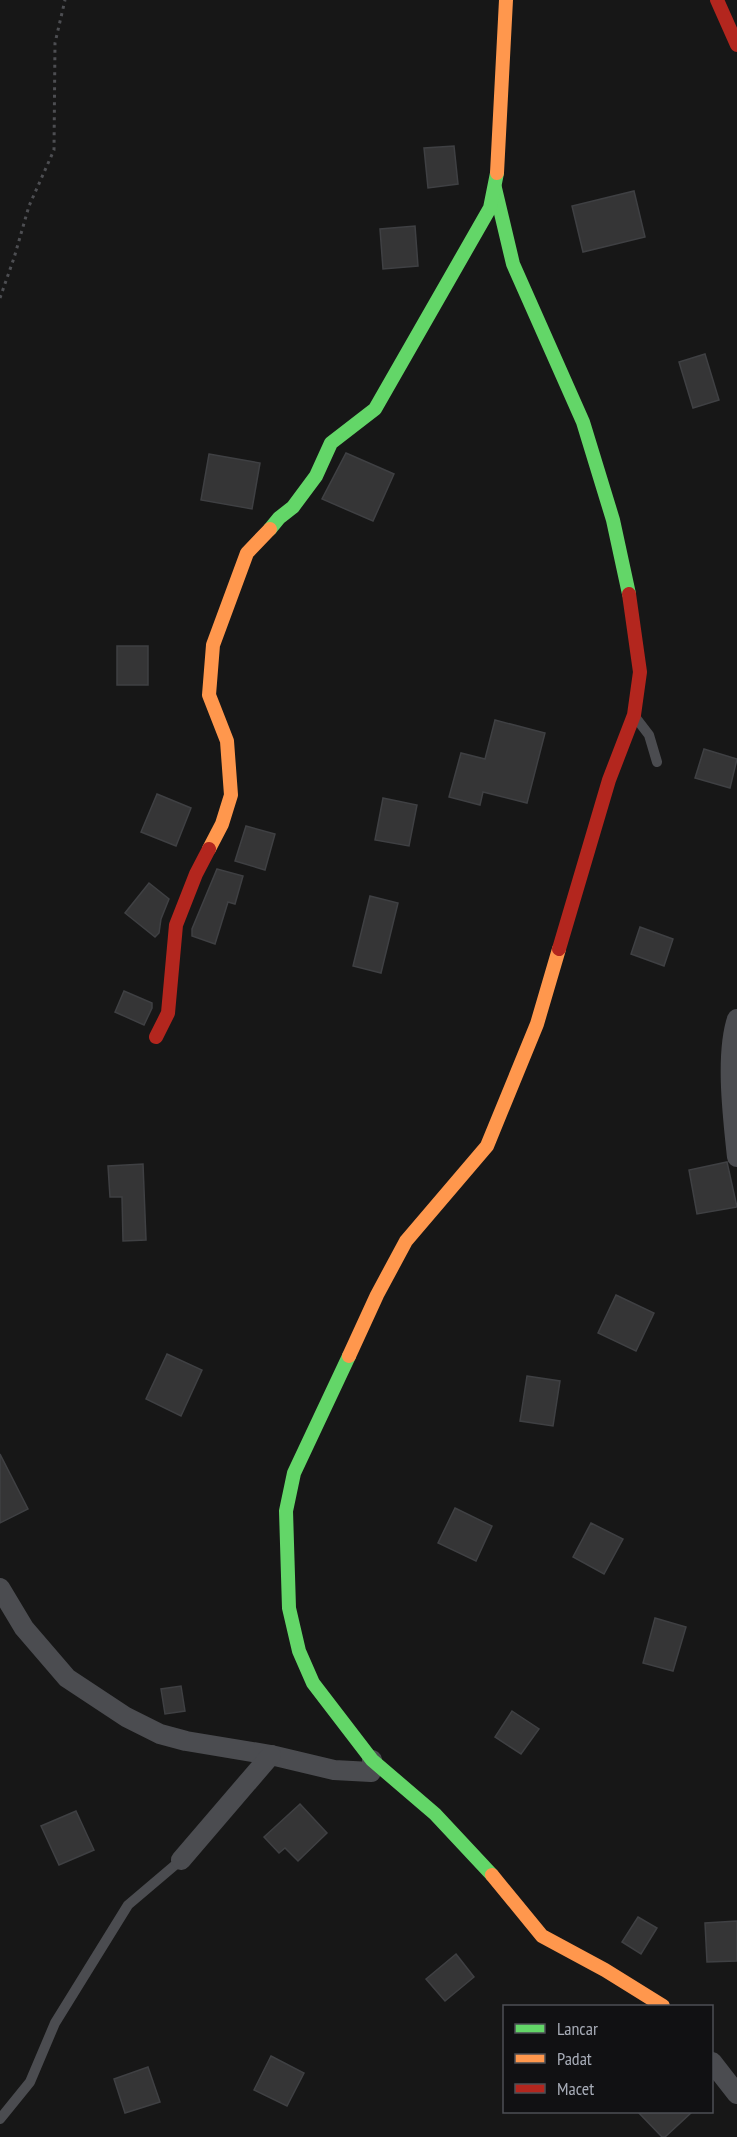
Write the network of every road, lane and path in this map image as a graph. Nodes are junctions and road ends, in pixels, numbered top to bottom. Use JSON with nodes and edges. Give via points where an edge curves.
{"nodes":[{"id":1,"x":65,"y":0,"type":"edge"},
{"id":2,"x":506,"y":0,"type":"edge"},
{"id":3,"x":717,"y":0,"type":"edge"},
{"id":4,"x":737,"y":45,"type":"edge"},
{"id":5,"x":495,"y":188,"type":"junction"},
{"id":6,"x":0,"y":298,"type":"edge"},
{"id":7,"x":634,"y":715,"type":"junction"},
{"id":8,"x":657,"y":762,"type":"dead end"},
{"id":9,"x":737,"y":1019,"type":"edge"},
{"id":10,"x":156,"y":1037,"type":"dead end"},
{"id":11,"x":737,"y":1157,"type":"edge"},
{"id":12,"x":0,"y":1588,"type":"edge"},
{"id":13,"x":271,"y":1755,"type":"junction"},
{"id":14,"x":372,"y":1760,"type":"junction"},
{"id":15,"x":181,"y":1860,"type":"joint"},
{"id":16,"x":660,"y":2005,"type":"edge"},
{"id":17,"x":713,"y":2064,"type":"edge"},
{"id":18,"x":737,"y":2094,"type":"edge"},
{"id":19,"x":0,"y":2119,"type":"edge"}],
"edges":[{"from":1,"to":6,"type":"path","via":[[56,43],[54,150],[29,206]]},
{"from":2,"to":5,"type":"street"},
{"from":3,"to":4,"type":"street"},
{"from":5,"to":7,"type":"street","via":[[513,264],[584,423],[612,520],[640,672]]},
{"from":5,"to":10,"type":"street","via":[[483,222],[375,409],[331,443],[316,476],[247,553],[213,645],[209,695],[227,741],[231,795],[222,824],[176,925],[168,1013]]},
{"from":7,"to":8,"type":"lane","via":[[649,735]]},
{"from":7,"to":14,"type":"street","via":[[609,780],[537,1024],[487,1146],[406,1240],[294,1473],[286,1522],[289,1608],[299,1651],[313,1683]]},
{"from":9,"to":11,"type":"street","via":[[731,1083]]},
{"from":12,"to":13,"type":"street","via":[[24,1629],[67,1678],[126,1717],[160,1734],[186,1741]]},
{"from":13,"to":14,"type":"street","via":[[359,1772],[371,1772]]},
{"from":13,"to":15,"type":"street"},
{"from":14,"to":16,"type":"street","via":[[435,1814],[483,1864],[542,1936]]},
{"from":15,"to":19,"type":"lane","via":[[128,1905],[55,2023],[30,2082]]},
{"from":17,"to":18,"type":"street"}]}
